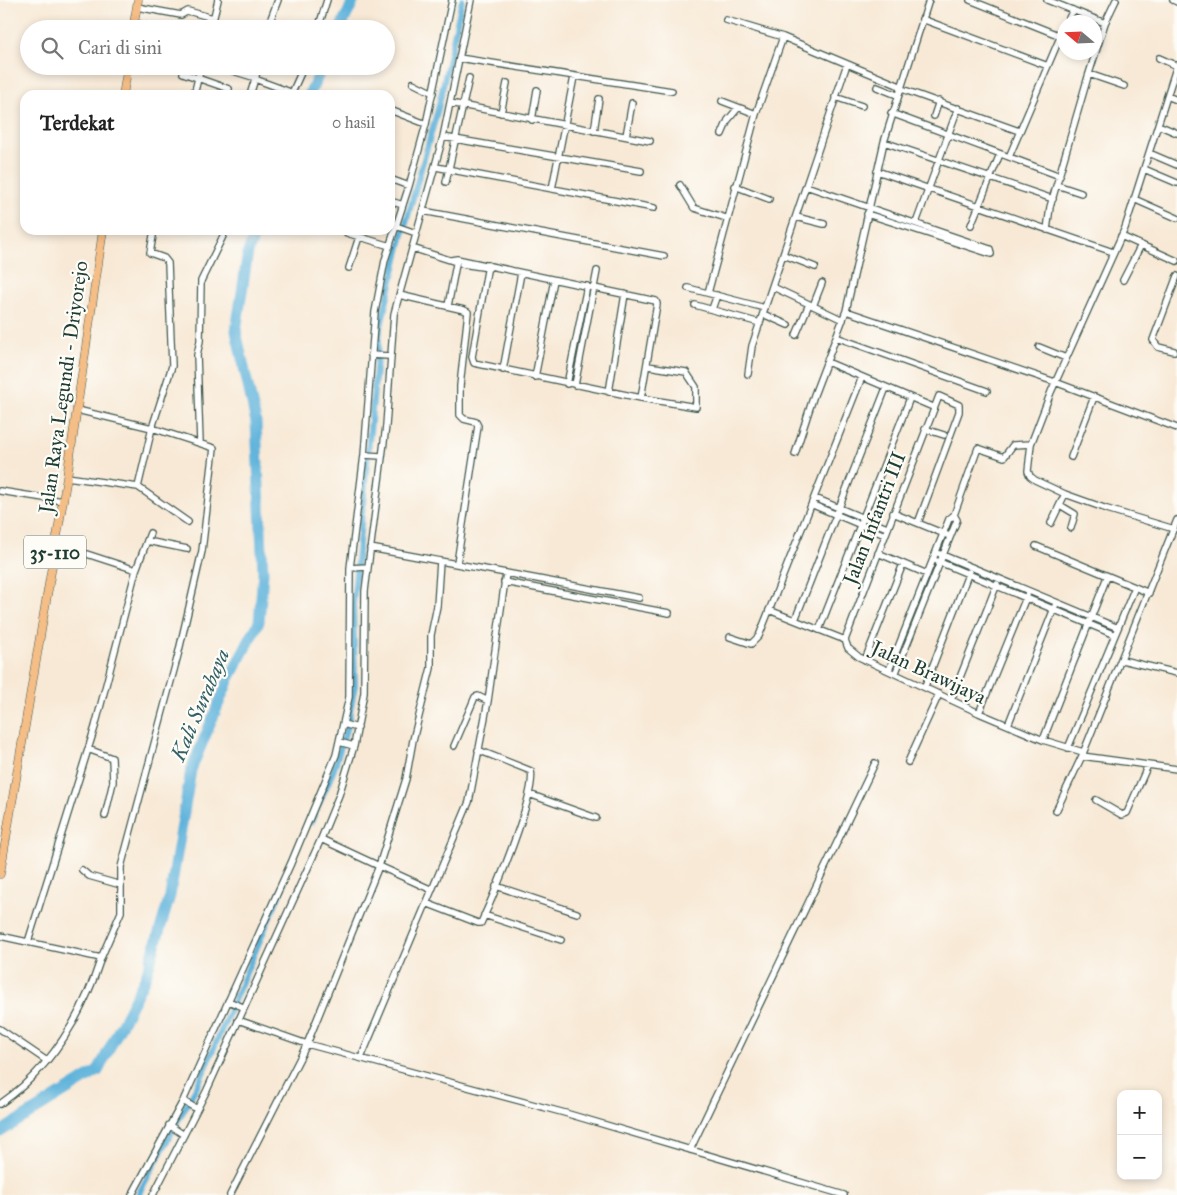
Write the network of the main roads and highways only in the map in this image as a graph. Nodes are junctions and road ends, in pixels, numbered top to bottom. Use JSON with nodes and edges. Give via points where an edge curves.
{"nodes":[{"id":1,"x":137,"y":3,"type":"edge"},
{"id":2,"x":135,"y":20,"type":"edge"},
{"id":3,"x":126,"y":75,"type":"edge"},
{"id":4,"x":124,"y":90,"type":"edge"},
{"id":5,"x":102,"y":235,"type":"edge"},
{"id":6,"x":0,"y":874,"type":"edge"}],
"edges":[{"from":1,"to":2,"type":"main road"},
{"from":3,"to":4,"type":"main road"},
{"from":5,"to":6,"type":"main road","name":"Jalan Raya Legundi - Driyorejo","number":"35-110","via":[[67,477]]}]}
